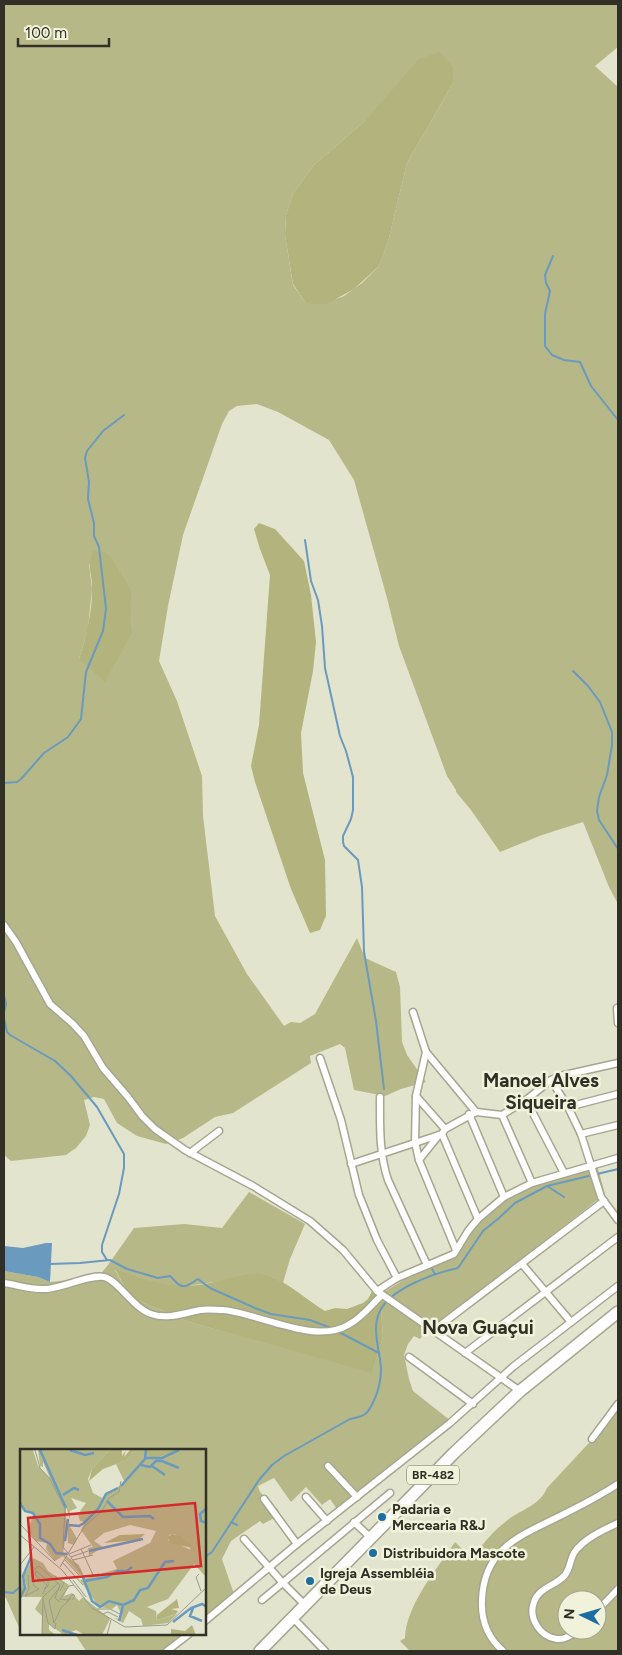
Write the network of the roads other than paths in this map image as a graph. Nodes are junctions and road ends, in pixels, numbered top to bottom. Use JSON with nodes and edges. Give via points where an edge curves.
{"nodes":[{"id":1,"x":4,"y":925,"type":"edge"},
{"id":2,"x":617,"y":1008,"type":"dead end"},
{"id":3,"x":413,"y":1012,"type":"dead end"},
{"id":4,"x":618,"y":1023,"type":"edge"},
{"id":5,"x":426,"y":1052,"type":"junction"},
{"id":6,"x":320,"y":1058,"type":"dead end"},
{"id":7,"x":618,"y":1062,"type":"edge"},
{"id":8,"x":551,"y":1080,"type":"junction"},
{"id":9,"x":618,"y":1094,"type":"edge"},
{"id":10,"x":416,"y":1096,"type":"junction"},
{"id":11,"x":380,"y":1097,"type":"dead end"},
{"id":12,"x":526,"y":1100,"type":"junction"},
{"id":13,"x":568,"y":1107,"type":"junction"},
{"id":14,"x":473,"y":1113,"type":"junction"},
{"id":15,"x":502,"y":1115,"type":"junction"},
{"id":16,"x":618,"y":1125,"type":"edge"},
{"id":17,"x":219,"y":1131,"type":"dead end"},
{"id":18,"x":442,"y":1133,"type":"junction"},
{"id":19,"x":581,"y":1134,"type":"junction"},
{"id":20,"x":415,"y":1142,"type":"junction"},
{"id":21,"x":190,"y":1153,"type":"junction"},
{"id":22,"x":381,"y":1154,"type":"junction"},
{"id":23,"x":618,"y":1158,"type":"edge"},
{"id":24,"x":419,"y":1160,"type":"junction"},
{"id":25,"x":350,"y":1164,"type":"junction"},
{"id":26,"x":592,"y":1165,"type":"junction"},
{"id":27,"x":564,"y":1173,"type":"junction"},
{"id":28,"x":532,"y":1183,"type":"junction"},
{"id":29,"x":504,"y":1197,"type":"junction"},
{"id":30,"x":604,"y":1201,"type":"junction"},
{"id":31,"x":478,"y":1219,"type":"junction"},
{"id":32,"x":618,"y":1220,"type":"edge"},
{"id":33,"x":618,"y":1237,"type":"edge"},
{"id":34,"x":456,"y":1250,"type":"junction"},
{"id":35,"x":522,"y":1264,"type":"junction"},
{"id":36,"x":427,"y":1265,"type":"junction"},
{"id":37,"x":397,"y":1278,"type":"junction"},
{"id":38,"x":4,"y":1283,"type":"edge"},
{"id":39,"x":618,"y":1287,"type":"edge"},
{"id":40,"x":546,"y":1293,"type":"junction"},
{"id":41,"x":384,"y":1296,"type":"junction"},
{"id":42,"x":618,"y":1312,"type":"edge"},
{"id":43,"x":571,"y":1322,"type":"junction"},
{"id":44,"x":434,"y":1330,"type":"junction"},
{"id":45,"x":465,"y":1353,"type":"junction"},
{"id":46,"x":409,"y":1357,"type":"dead end"},
{"id":47,"x":501,"y":1377,"type":"junction"},
{"id":48,"x":520,"y":1390,"type":"junction"},
{"id":49,"x":473,"y":1404,"type":"junction"},
{"id":50,"x":618,"y":1404,"type":"edge"},
{"id":51,"x":592,"y":1439,"type":"dead end"},
{"id":52,"x":328,"y":1466,"type":"dead end"},
{"id":53,"x":618,"y":1484,"type":"edge"},
{"id":54,"x":390,"y":1493,"type":"dead end"},
{"id":55,"x":306,"y":1497,"type":"dead end"},
{"id":56,"x":357,"y":1497,"type":"junction"},
{"id":57,"x":264,"y":1499,"type":"dead end"},
{"id":58,"x":327,"y":1522,"type":"junction"},
{"id":59,"x":354,"y":1522,"type":"junction"},
{"id":60,"x":618,"y":1523,"type":"edge"},
{"id":61,"x":371,"y":1538,"type":"junction"},
{"id":62,"x":244,"y":1539,"type":"dead end"},
{"id":63,"x":298,"y":1544,"type":"junction"},
{"id":64,"x":270,"y":1568,"type":"junction"},
{"id":65,"x":282,"y":1582,"type":"junction"},
{"id":66,"x":618,"y":1589,"type":"edge"},
{"id":67,"x":262,"y":1600,"type":"dead end"},
{"id":68,"x":607,"y":1601,"type":"edge"},
{"id":69,"x":306,"y":1605,"type":"junction"},
{"id":70,"x":293,"y":1618,"type":"junction"},
{"id":71,"x":206,"y":1620,"type":"edge"},
{"id":72,"x":188,"y":1635,"type":"edge"},
{"id":73,"x":557,"y":1639,"type":"edge"},
{"id":74,"x":167,"y":1651,"type":"edge"},
{"id":75,"x":260,"y":1651,"type":"edge"},
{"id":76,"x":325,"y":1651,"type":"edge"},
{"id":77,"x":502,"y":1651,"type":"edge"}],
"edges":[{"from":1,"to":21,"type":"street","via":[[50,1004],[84,1036],[103,1068],[142,1116],[174,1144]]},
{"from":2,"to":4,"type":"street"},
{"from":3,"to":5,"type":"street"},
{"from":5,"to":10,"type":"street"},
{"from":5,"to":14,"type":"street"},
{"from":6,"to":25,"type":"street","via":[[336,1103]]},
{"from":7,"to":8,"type":"street"},
{"from":8,"to":12,"type":"street"},
{"from":8,"to":13,"type":"street"},
{"from":9,"to":13,"type":"street"},
{"from":10,"to":18,"type":"street"},
{"from":10,"to":20,"type":"street"},
{"from":11,"to":22,"type":"street"},
{"from":12,"to":15,"type":"street"},
{"from":12,"to":27,"type":"street"},
{"from":13,"to":19,"type":"street"},
{"from":14,"to":15,"type":"street"},
{"from":14,"to":18,"type":"street"},
{"from":14,"to":29,"type":"street"},
{"from":15,"to":28,"type":"street"},
{"from":16,"to":19,"type":"street"},
{"from":17,"to":21,"type":"street"},
{"from":18,"to":20,"type":"street"},
{"from":18,"to":24,"type":"street"},
{"from":18,"to":31,"type":"street"},
{"from":19,"to":26,"type":"street"},
{"from":20,"to":22,"type":"street"},
{"from":20,"to":24,"type":"street"},
{"from":21,"to":41,"type":"street","via":[[310,1221],[343,1250]]},
{"from":22,"to":25,"type":"street"},
{"from":22,"to":36,"type":"street","via":[[388,1180]]},
{"from":23,"to":26,"type":"street"},
{"from":24,"to":34,"type":"street"},
{"from":25,"to":37,"type":"street","via":[[377,1240]]},
{"from":26,"to":27,"type":"street"},
{"from":26,"to":30,"type":"street"},
{"from":27,"to":28,"type":"street"},
{"from":28,"to":29,"type":"street"},
{"from":29,"to":31,"type":"street"},
{"from":30,"to":32,"type":"street"},
{"from":30,"to":35,"type":"street"},
{"from":31,"to":34,"type":"street"},
{"from":33,"to":40,"type":"street"},
{"from":34,"to":36,"type":"street","via":[[454,1254]]},
{"from":35,"to":40,"type":"street"},
{"from":35,"to":44,"type":"street"},
{"from":36,"to":37,"type":"street"},
{"from":37,"to":41,"type":"street"},
{"from":38,"to":41,"type":"street","via":[[46,1289],[104,1277],[151,1314],[164,1317],[200,1310],[224,1310],[269,1323],[331,1332],[350,1325]]},
{"from":39,"to":43,"type":"street"},
{"from":40,"to":43,"type":"street"},
{"from":40,"to":45,"type":"street"},
{"from":41,"to":44,"type":"street"},
{"from":42,"to":48,"type":"highway","number":"BR-482"},
{"from":43,"to":47,"type":"street"},
{"from":44,"to":45,"type":"street"},
{"from":45,"to":47,"type":"street"},
{"from":46,"to":49,"type":"street"},
{"from":47,"to":48,"type":"street"},
{"from":47,"to":49,"type":"street"},
{"from":48,"to":61,"type":"highway","number":"BR-482"},
{"from":49,"to":56,"type":"street"},
{"from":50,"to":51,"type":"street"},
{"from":52,"to":56,"type":"street"},
{"from":53,"to":77,"type":"street","via":[[516,1538],[495,1557],[483,1585],[483,1621],[487,1632]]},
{"from":54,"to":59,"type":"street"},
{"from":55,"to":58,"type":"street"},
{"from":56,"to":58,"type":"street"},
{"from":57,"to":63,"type":"street"},
{"from":58,"to":63,"type":"street"},
{"from":59,"to":61,"type":"street"},
{"from":59,"to":65,"type":"street"},
{"from":60,"to":73,"type":"street","via":[[584,1543],[574,1553],[566,1574],[537,1595],[533,1603],[537,1628]]},
{"from":61,"to":69,"type":"highway","number":"BR-482"},
{"from":62,"to":64,"type":"street"},
{"from":63,"to":64,"type":"street"},
{"from":64,"to":65,"type":"street"},
{"from":64,"to":71,"type":"street"},
{"from":65,"to":67,"type":"street"},
{"from":65,"to":69,"type":"street"},
{"from":66,"to":68,"type":"street"},
{"from":69,"to":70,"type":"highway","number":"BR-482"},
{"from":70,"to":75,"type":"highway","number":"BR-482"},
{"from":70,"to":76,"type":"street"},
{"from":72,"to":74,"type":"street"}]}
